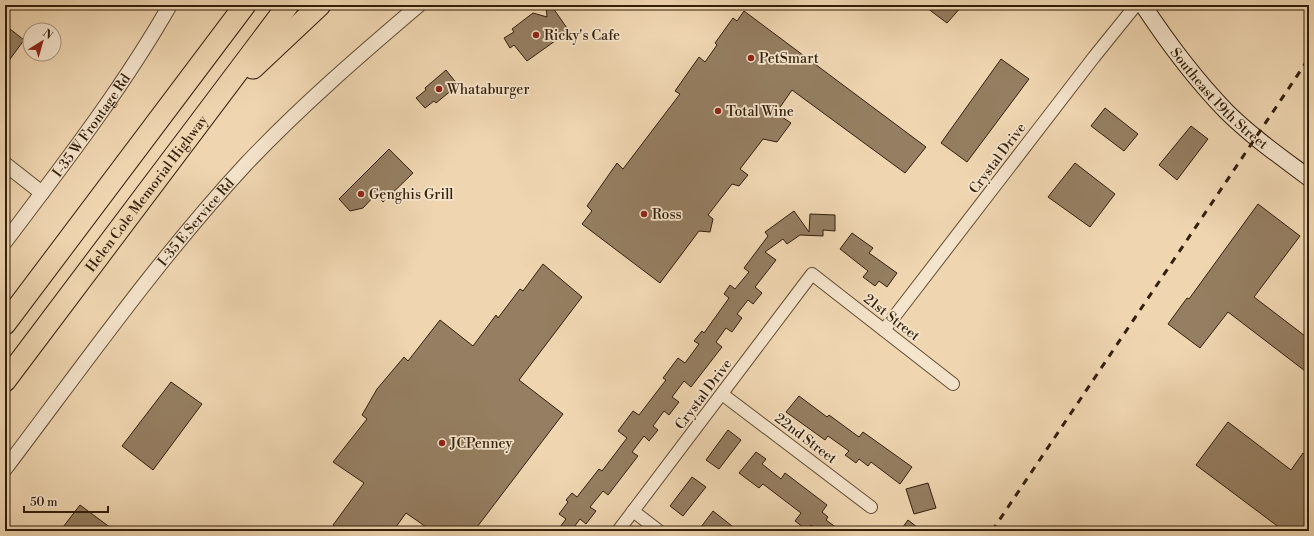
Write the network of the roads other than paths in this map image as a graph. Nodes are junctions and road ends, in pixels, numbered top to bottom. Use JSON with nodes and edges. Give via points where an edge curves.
{"nodes":[{"id":1,"x":170,"y":5,"type":"edge"},
{"id":2,"x":229,"y":5,"type":"edge"},
{"id":3,"x":246,"y":5,"type":"edge"},
{"id":4,"x":288,"y":5,"type":"edge"},
{"id":5,"x":320,"y":5,"type":"edge"},
{"id":6,"x":419,"y":5,"type":"edge"},
{"id":7,"x":1136,"y":5,"type":"edge"},
{"id":8,"x":1143,"y":5,"type":"edge"},
{"id":9,"x":188,"y":82,"type":"junction"},
{"id":10,"x":215,"y":102,"type":"junction"},
{"id":11,"x":5,"y":164,"type":"edge"},
{"id":12,"x":1309,"y":178,"type":"edge"},
{"id":13,"x":42,"y":192,"type":"junction"},
{"id":14,"x":5,"y":242,"type":"edge"},
{"id":15,"x":812,"y":274,"type":"joint"},
{"id":16,"x":5,"y":324,"type":"edge"},
{"id":17,"x":884,"y":330,"type":"junction"},
{"id":18,"x":5,"y":381,"type":"edge"},
{"id":19,"x":953,"y":384,"type":"dead end"},
{"id":20,"x":722,"y":394,"type":"junction"},
{"id":21,"x":5,"y":469,"type":"edge"},
{"id":22,"x":871,"y":508,"type":"dead end"},
{"id":23,"x":633,"y":511,"type":"junction"},
{"id":24,"x":618,"y":531,"type":"edge"},
{"id":25,"x":659,"y":531,"type":"edge"}],
"edges":[{"from":1,"to":13,"type":"street","name":"I-35 W Frontage Rd","via":[[113,95]]},
{"from":2,"to":9,"type":"highway"},
{"from":3,"to":9,"type":"highway"},
{"from":4,"to":10,"type":"highway","name":"Helen Cole Memorial Highway"},
{"from":5,"to":10,"type":"highway"},
{"from":6,"to":21,"type":"street","name":"I-35 E Service Rd","via":[[308,102],[246,164],[164,260]]},
{"from":7,"to":17,"type":"street","name":"Crystal Drive"},
{"from":8,"to":12,"type":"main road","name":"Southeast 19th Street","via":[[1182,61],[1223,107],[1265,145]]},
{"from":9,"to":16,"type":"highway"},
{"from":10,"to":18,"type":"highway","name":"Helen Cole Memorial Highway"},
{"from":11,"to":13,"type":"street"},
{"from":13,"to":14,"type":"street","name":"I-35 W Frontage Rd"},
{"from":15,"to":17,"type":"street","name":"21st Street"},
{"from":15,"to":20,"type":"street","name":"Crystal Drive"},
{"from":17,"to":19,"type":"street","name":"21st Street"},
{"from":20,"to":22,"type":"street","name":"22nd Street"},
{"from":20,"to":23,"type":"street","name":"Crystal Drive"},
{"from":23,"to":24,"type":"street","name":"Crystal Drive"},
{"from":23,"to":25,"type":"street"}]}
